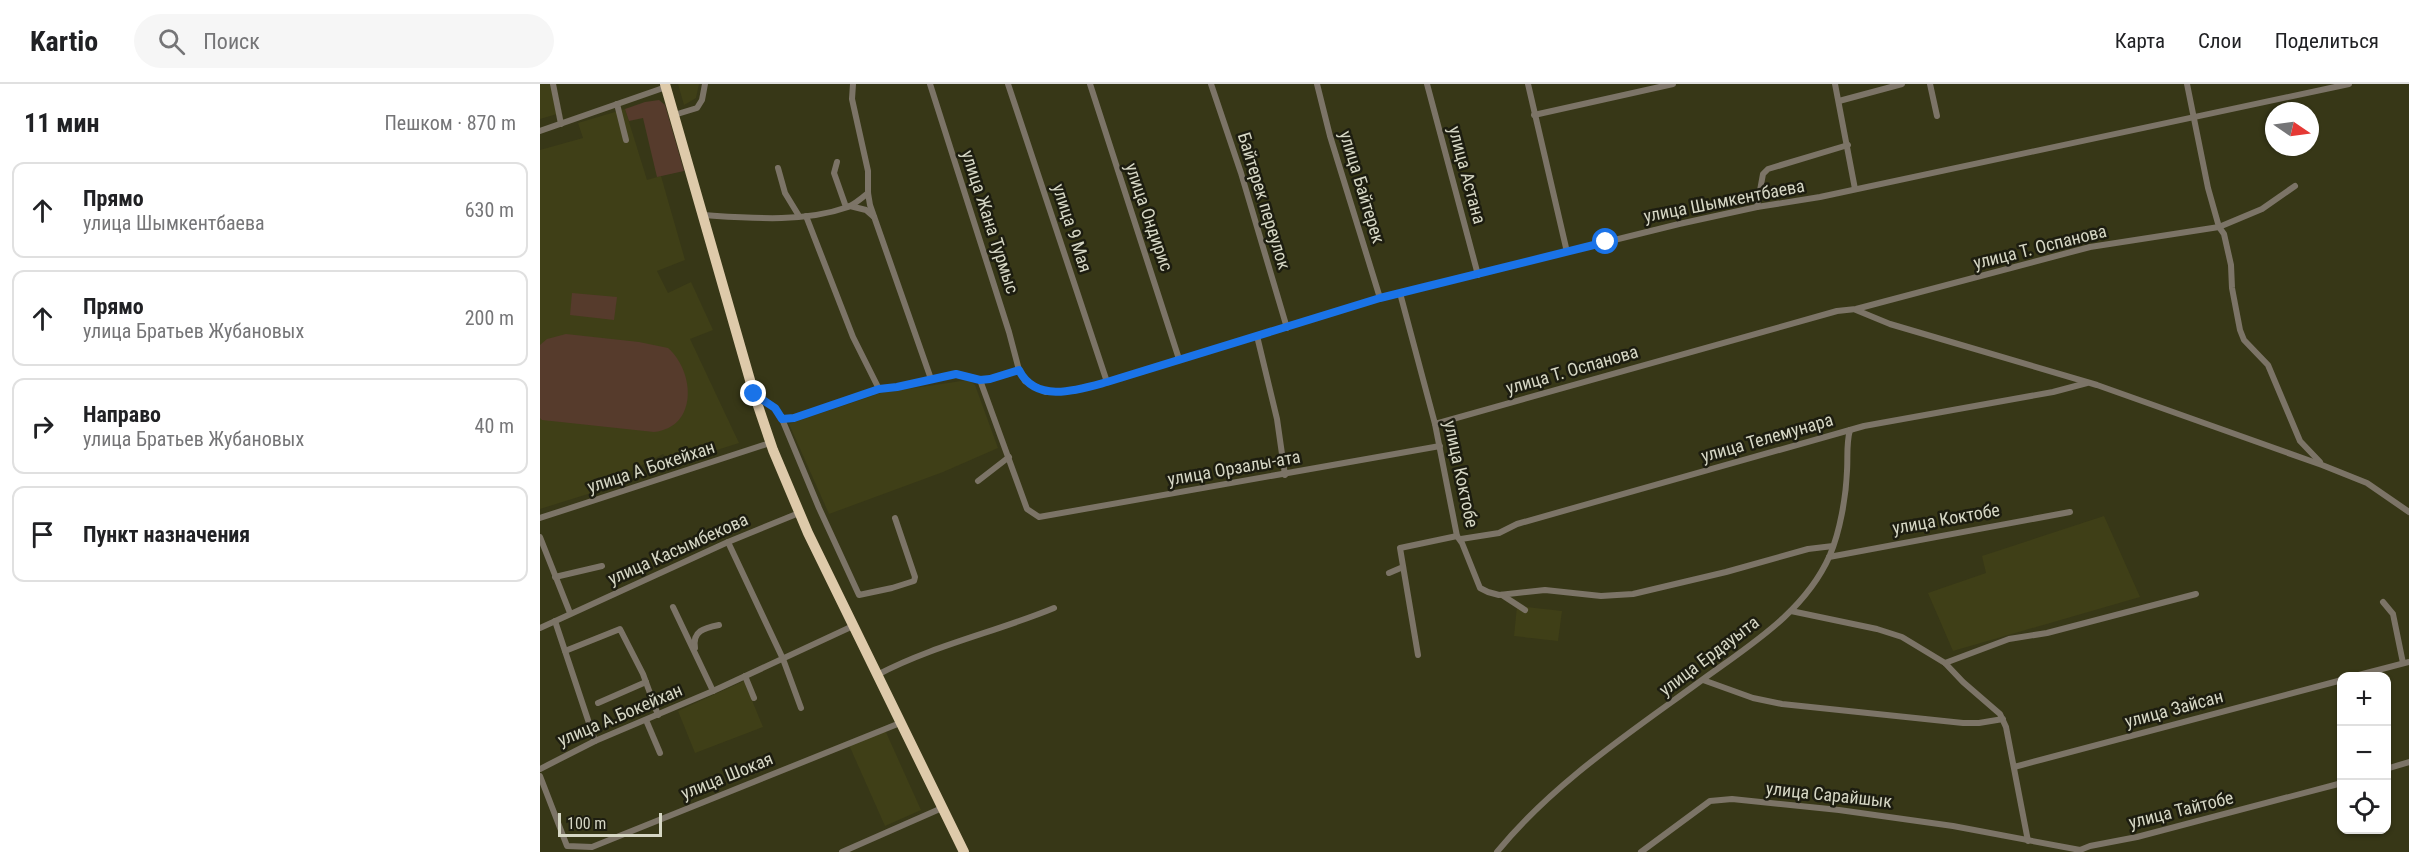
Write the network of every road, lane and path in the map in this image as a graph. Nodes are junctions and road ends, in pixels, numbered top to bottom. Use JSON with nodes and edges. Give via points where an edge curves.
{"nodes":[{"id":1,"x":553,"y":84,"type":"edge"},
{"id":2,"x":705,"y":84,"type":"edge"},
{"id":3,"x":853,"y":84,"type":"edge"},
{"id":4,"x":930,"y":84,"type":"edge"},
{"id":5,"x":1008,"y":84,"type":"edge"},
{"id":6,"x":1090,"y":84,"type":"edge"},
{"id":7,"x":1211,"y":84,"type":"edge"},
{"id":8,"x":1317,"y":84,"type":"edge"},
{"id":9,"x":1427,"y":84,"type":"edge"},
{"id":10,"x":1528,"y":84,"type":"edge"},
{"id":11,"x":1631,"y":84,"type":"edge"},
{"id":12,"x":1674,"y":84,"type":"edge"},
{"id":13,"x":1835,"y":84,"type":"edge"},
{"id":14,"x":1902,"y":84,"type":"edge"},
{"id":15,"x":1930,"y":84,"type":"edge"},
{"id":16,"x":2187,"y":84,"type":"edge"},
{"id":17,"x":2349,"y":84,"type":"edge"},
{"id":18,"x":666,"y":86,"type":"edge"},
{"id":19,"x":1633,"y":92,"type":"junction"},
{"id":20,"x":1839,"y":101,"type":"junction"},
{"id":21,"x":617,"y":105,"type":"junction"},
{"id":22,"x":675,"y":115,"type":"junction"},
{"id":23,"x":1534,"y":116,"type":"junction"},
{"id":24,"x":1937,"y":116,"type":"dead end"},
{"id":25,"x":2193,"y":116,"type":"junction"},
{"id":26,"x":561,"y":124,"type":"junction"},
{"id":27,"x":540,"y":131,"type":"edge"},
{"id":28,"x":626,"y":140,"type":"dead end"},
{"id":29,"x":1848,"y":145,"type":"junction"},
{"id":30,"x":837,"y":162,"type":"dead end"},
{"id":31,"x":778,"y":168,"type":"dead end"},
{"id":32,"x":2295,"y":186,"type":"dead end"},
{"id":33,"x":1856,"y":189,"type":"junction"},
{"id":34,"x":868,"y":193,"type":"junction"},
{"id":35,"x":848,"y":207,"type":"junction"},
{"id":36,"x":1757,"y":207,"type":"junction"},
{"id":37,"x":703,"y":215,"type":"junction"},
{"id":38,"x":802,"y":216,"type":"junction"},
{"id":39,"x":874,"y":218,"type":"junction"},
{"id":40,"x":2219,"y":227,"type":"junction"},
{"id":41,"x":1567,"y":252,"type":"junction"},
{"id":42,"x":1478,"y":274,"type":"junction"},
{"id":43,"x":1400,"y":293,"type":"junction"},
{"id":44,"x":1380,"y":298,"type":"junction"},
{"id":45,"x":1856,"y":309,"type":"junction"},
{"id":46,"x":1287,"y":328,"type":"junction"},
{"id":47,"x":1257,"y":336,"type":"junction"},
{"id":48,"x":1179,"y":359,"type":"junction"},
{"id":49,"x":1019,"y":370,"type":"junction"},
{"id":50,"x":931,"y":379,"type":"junction"},
{"id":51,"x":980,"y":380,"type":"junction"},
{"id":52,"x":1107,"y":382,"type":"junction"},
{"id":53,"x":2087,"y":383,"type":"junction"},
{"id":54,"x":879,"y":389,"type":"junction"},
{"id":55,"x":754,"y":394,"type":"junction"},
{"id":56,"x":782,"y":419,"type":"junction"},
{"id":57,"x":1435,"y":424,"type":"junction"},
{"id":58,"x":1850,"y":430,"type":"junction"},
{"id":59,"x":770,"y":443,"type":"junction"},
{"id":60,"x":1440,"y":446,"type":"junction"},
{"id":61,"x":1009,"y":457,"type":"junction"},
{"id":62,"x":2322,"y":465,"type":"junction"},
{"id":63,"x":1285,"y":475,"type":"junction"},
{"id":64,"x":978,"y":482,"type":"dead end"},
{"id":65,"x":2070,"y":512,"type":"dead end"},
{"id":66,"x":2409,"y":512,"type":"edge"},
{"id":67,"x":799,"y":513,"type":"junction"},
{"id":68,"x":540,"y":518,"type":"edge"},
{"id":69,"x":895,"y":518,"type":"dead end"},
{"id":70,"x":540,"y":537,"type":"edge"},
{"id":71,"x":1459,"y":538,"type":"junction"},
{"id":72,"x":728,"y":542,"type":"junction"},
{"id":73,"x":1833,"y":546,"type":"junction"},
{"id":74,"x":1829,"y":557,"type":"junction"},
{"id":75,"x":602,"y":566,"type":"dead end"},
{"id":76,"x":1403,"y":567,"type":"junction"},
{"id":77,"x":1389,"y":573,"type":"dead end"},
{"id":78,"x":555,"y":577,"type":"junction"},
{"id":79,"x":2196,"y":594,"type":"dead end"},
{"id":80,"x":1502,"y":595,"type":"junction"},
{"id":81,"x":2383,"y":602,"type":"dead end"},
{"id":82,"x":673,"y":607,"type":"dead end"},
{"id":83,"x":1054,"y":608,"type":"dead end"},
{"id":84,"x":1525,"y":610,"type":"dead end"},
{"id":85,"x":1791,"y":611,"type":"junction"},
{"id":86,"x":570,"y":613,"type":"junction"},
{"id":87,"x":555,"y":621,"type":"junction"},
{"id":88,"x":719,"y":625,"type":"dead end"},
{"id":89,"x":853,"y":626,"type":"junction"},
{"id":90,"x":540,"y":628,"type":"edge"},
{"id":91,"x":565,"y":651,"type":"junction"},
{"id":92,"x":696,"y":655,"type":"junction"},
{"id":93,"x":1418,"y":655,"type":"dead end"},
{"id":94,"x":783,"y":659,"type":"junction"},
{"id":95,"x":2406,"y":662,"type":"edge"},
{"id":96,"x":1945,"y":663,"type":"junction"},
{"id":97,"x":2370,"y":672,"type":"edge"},
{"id":98,"x":877,"y":675,"type":"junction"},
{"id":99,"x":745,"y":676,"type":"junction"},
{"id":100,"x":1703,"y":680,"type":"junction"},
{"id":101,"x":2337,"y":681,"type":"edge"},
{"id":102,"x":646,"y":682,"type":"junction"},
{"id":103,"x":713,"y":691,"type":"junction"},
{"id":104,"x":754,"y":698,"type":"dead end"},
{"id":105,"x":598,"y":703,"type":"dead end"},
{"id":106,"x":801,"y":708,"type":"dead end"},
{"id":107,"x":658,"y":715,"type":"junction"},
{"id":108,"x":2003,"y":719,"type":"junction"},
{"id":109,"x":646,"y":720,"type":"junction"},
{"id":110,"x":900,"y":723,"type":"junction"},
{"id":111,"x":595,"y":741,"type":"junction"},
{"id":112,"x":660,"y":753,"type":"dead end"},
{"id":113,"x":2409,"y":762,"type":"edge"},
{"id":114,"x":2014,"y":767,"type":"junction"},
{"id":115,"x":2391,"y":767,"type":"edge"},
{"id":116,"x":540,"y":769,"type":"edge"},
{"id":117,"x":540,"y":776,"type":"edge"},
{"id":118,"x":2337,"y":784,"type":"edge"},
{"id":119,"x":942,"y":808,"type":"junction"},
{"id":120,"x":2028,"y":841,"type":"junction"},
{"id":121,"x":2081,"y":851,"type":"edge"},
{"id":122,"x":842,"y":852,"type":"edge"},
{"id":123,"x":964,"y":852,"type":"edge"},
{"id":124,"x":1497,"y":852,"type":"edge"},
{"id":125,"x":1641,"y":852,"type":"edge"}],
"edges":[{"from":1,"to":26,"type":"street"},
{"from":2,"to":22,"type":"street","via":[[697,108]]},
{"from":3,"to":34,"type":"street","via":[[852,99],[868,171]]},
{"from":4,"to":49,"type":"street","name":"улица Жана Турмыс"},
{"from":5,"to":52,"type":"street","name":"улица 9 Мая"},
{"from":6,"to":48,"type":"street","name":"улица Ондирис"},
{"from":7,"to":46,"type":"street","name":"Байтерек переулок"},
{"from":8,"to":44,"type":"street","name":"улица Байтерек"},
{"from":9,"to":42,"type":"street","name":"улица Астана"},
{"from":10,"to":23,"type":"street"},
{"from":11,"to":19,"type":"street"},
{"from":12,"to":19,"type":"street"},
{"from":13,"to":20,"type":"street"},
{"from":14,"to":20,"type":"street"},
{"from":15,"to":24,"type":"street"},
{"from":16,"to":25,"type":"street"},
{"from":17,"to":25,"type":"street","name":"улица Шымкентбаева"},
{"from":18,"to":21,"type":"street"},
{"from":18,"to":22,"type":"highway"},
{"from":19,"to":23,"type":"street"},
{"from":20,"to":29,"type":"street"},
{"from":21,"to":26,"type":"street"},
{"from":21,"to":28,"type":"street"},
{"from":22,"to":37,"type":"highway"},
{"from":23,"to":41,"type":"street"},
{"from":25,"to":33,"type":"street","name":"улица Шымкентбаева"},
{"from":25,"to":40,"type":"street"},
{"from":26,"to":27,"type":"street"},
{"from":29,"to":33,"type":"street"},
{"from":29,"to":36,"type":"street","via":[[1768,168],[1763,174]]},
{"from":30,"to":35,"type":"street","via":[[834,173]]},
{"from":31,"to":38,"type":"street","via":[[785,193]]},
{"from":32,"to":40,"type":"street","name":"улица Т. Оспанова","via":[[2262,209]]},
{"from":33,"to":36,"type":"street","name":"улица Шымкентбаева"},
{"from":34,"to":35,"type":"street"},
{"from":34,"to":39,"type":"street"},
{"from":35,"to":38,"type":"street"},
{"from":35,"to":39,"type":"street","via":[[866,210]]},
{"from":36,"to":41,"type":"street","name":"улица Шымкентбаева"},
{"from":37,"to":38,"type":"street"},
{"from":37,"to":55,"type":"highway"},
{"from":38,"to":54,"type":"street"},
{"from":39,"to":50,"type":"street"},
{"from":40,"to":45,"type":"street","name":"улица Т. Оспанова","via":[[2090,247]]},
{"from":40,"to":62,"type":"street","via":[[2231,265],[2244,340],[2268,365],[2300,441]]},
{"from":41,"to":42,"type":"street","name":"улица Шымкентбаева"},
{"from":42,"to":43,"type":"street","name":"улица Шымкентбаева"},
{"from":43,"to":44,"type":"street","name":"улица Шымкентбаева"},
{"from":43,"to":57,"type":"street","name":"улица Коктобе"},
{"from":44,"to":46,"type":"street","name":"улица Шымкентбаева"},
{"from":45,"to":53,"type":"street","via":[[1890,324]]},
{"from":45,"to":57,"type":"street","name":"улица Т. Оспанова","via":[[1837,311]]},
{"from":46,"to":47,"type":"street","name":"улица Шымкентбаева"},
{"from":47,"to":48,"type":"street","name":"улица Шымкентбаева"},
{"from":47,"to":63,"type":"street","via":[[1277,419]]},
{"from":48,"to":52,"type":"street","name":"улица Шымкентбаева"},
{"from":49,"to":51,"type":"street"},
{"from":49,"to":52,"type":"street","name":"улица Шымкентбаева","via":[[1025,381],[1046,392],[1072,391]]},
{"from":50,"to":51,"type":"street","via":[[956,374]]},
{"from":50,"to":54,"type":"street"},
{"from":51,"to":61,"type":"street"},
{"from":53,"to":58,"type":"street","name":"улица Телемунара"},
{"from":53,"to":62,"type":"street"},
{"from":54,"to":56,"type":"street"},
{"from":55,"to":56,"type":"street","via":[[775,408]]},
{"from":55,"to":59,"type":"highway"},
{"from":56,"to":69,"type":"street","via":[[859,595],[914,581]]},
{"from":57,"to":60,"type":"street","name":"улица Коктобе"},
{"from":58,"to":71,"type":"street","name":"улица Телемунара","via":[[1517,524],[1499,533]]},
{"from":58,"to":73,"type":"street","name":"улица Ердауыта","via":[[1845,488]]},
{"from":59,"to":67,"type":"highway"},
{"from":59,"to":68,"type":"street","name":"улица А Бокейхан"},
{"from":60,"to":63,"type":"street","name":"улица Орзалы-ата"},
{"from":60,"to":71,"type":"street","name":"улица Коктобе"},
{"from":61,"to":63,"type":"street","name":"улица Орзалы-ата","via":[[1027,509],[1044,518]]},
{"from":61,"to":64,"type":"street"},
{"from":62,"to":66,"type":"street","via":[[2367,483]]},
{"from":65,"to":74,"type":"street","name":"улица Коктобе"},
{"from":67,"to":72,"type":"street","name":"улица Касымбекова"},
{"from":67,"to":89,"type":"highway"},
{"from":70,"to":78,"type":"street"},
{"from":71,"to":76,"type":"street","name":"улица Телемунара","via":[[1400,548]]},
{"from":71,"to":80,"type":"street","name":"улица Коктобе","via":[[1480,588]]},
{"from":72,"to":86,"type":"street","name":"улица Касымбекова"},
{"from":72,"to":94,"type":"street"},
{"from":73,"to":74,"type":"street","name":"улица Ердауыта"},
{"from":73,"to":80,"type":"street","via":[[1633,594],[1601,596],[1545,590]]},
{"from":74,"to":85,"type":"street","name":"улица Ердауыта","via":[[1806,595]]},
{"from":75,"to":78,"type":"street"},
{"from":76,"to":77,"type":"street"},
{"from":76,"to":93,"type":"street"},
{"from":78,"to":86,"type":"street"},
{"from":79,"to":96,"type":"street","via":[[2047,633],[2008,639]]},
{"from":80,"to":84,"type":"street"},
{"from":81,"to":95,"type":"street","via":[[2393,614]]},
{"from":82,"to":92,"type":"street","name":"улица А.Бокейхан"},
{"from":83,"to":98,"type":"street","via":[[906,660]]},
{"from":85,"to":96,"type":"street","via":[[1886,631]]},
{"from":85,"to":100,"type":"street","name":"улица Ердауыта"},
{"from":86,"to":87,"type":"street","name":"улица Касымбекова"},
{"from":87,"to":90,"type":"street","name":"улица Касымбекова"},
{"from":87,"to":91,"type":"street"},
{"from":88,"to":92,"type":"street","via":[[696,634]]},
{"from":89,"to":94,"type":"street","name":"улица А.Бокейхан"},
{"from":89,"to":98,"type":"highway"},
{"from":91,"to":102,"type":"street","via":[[620,629]]},
{"from":91,"to":111,"type":"street"},
{"from":92,"to":103,"type":"street","name":"улица А.Бокейхан"},
{"from":94,"to":99,"type":"street","name":"улица А.Бокейхан"},
{"from":94,"to":106,"type":"street"},
{"from":95,"to":97,"type":"street"},
{"from":96,"to":108,"type":"street"},
{"from":98,"to":110,"type":"highway"},
{"from":99,"to":103,"type":"street","name":"улица А.Бокейхан"},
{"from":99,"to":104,"type":"street"},
{"from":100,"to":108,"type":"street","via":[[1782,704],[1963,723]]},
{"from":100,"to":124,"type":"street","name":"улица Ердауыта","via":[[1586,767]]},
{"from":101,"to":114,"type":"street","name":"улица Зайсан"},
{"from":102,"to":105,"type":"street"},
{"from":102,"to":107,"type":"street"},
{"from":103,"to":107,"type":"street","name":"улица А.Бокейхан"},
{"from":107,"to":109,"type":"street","name":"улица А.Бокейхан"},
{"from":108,"to":114,"type":"street"},
{"from":109,"to":111,"type":"street","name":"улица А.Бокейхан"},
{"from":109,"to":112,"type":"street"},
{"from":110,"to":117,"type":"street","name":"улица Шокая","via":[[592,847],[567,846]]},
{"from":110,"to":119,"type":"highway"},
{"from":111,"to":116,"type":"street","name":"улица А.Бокейхан"},
{"from":113,"to":115,"type":"street"},
{"from":114,"to":120,"type":"street"},
{"from":118,"to":121,"type":"street","name":"улица Тайтобе"},
{"from":119,"to":122,"type":"street"},
{"from":119,"to":123,"type":"highway"},
{"from":120,"to":121,"type":"street","name":"улица Тайтобе"},
{"from":120,"to":125,"type":"street","name":"улица Сарайшык","via":[[1953,826],[1732,799],[1710,801]]}]}
